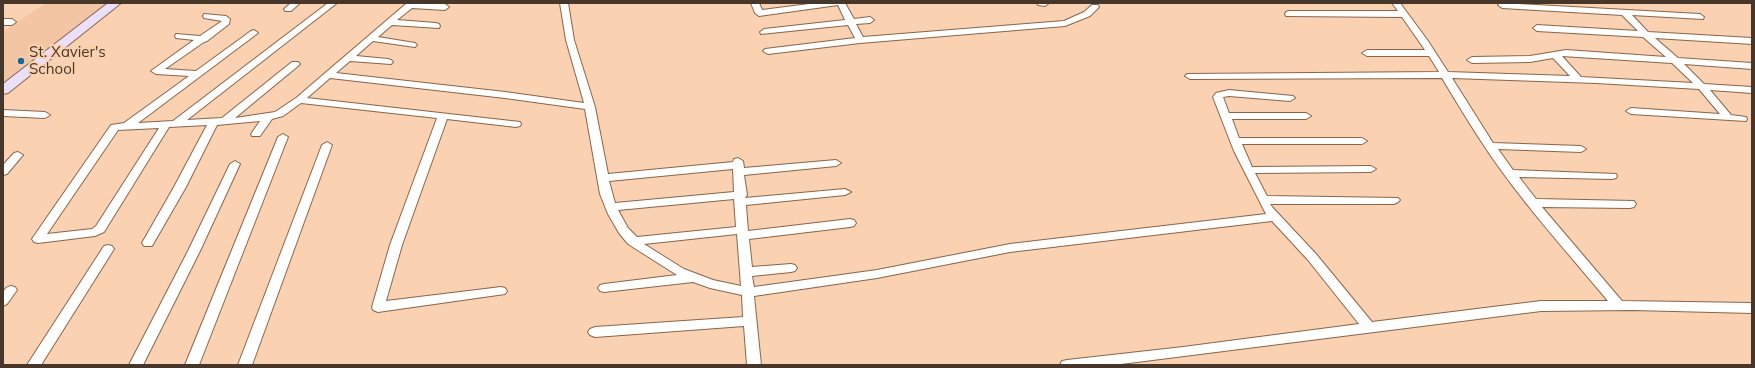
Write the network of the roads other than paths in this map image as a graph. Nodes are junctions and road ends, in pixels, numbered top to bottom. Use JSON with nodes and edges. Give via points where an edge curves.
{"nodes":[{"id":1,"x":115,"y":3,"type":"edge"},
{"id":2,"x":296,"y":3,"type":"edge"},
{"id":3,"x":333,"y":3,"type":"edge"},
{"id":4,"x":564,"y":3,"type":"edge"},
{"id":5,"x":755,"y":3,"type":"edge"},
{"id":6,"x":836,"y":3,"type":"edge"},
{"id":7,"x":841,"y":3,"type":"edge"},
{"id":8,"x":1045,"y":3,"type":"edge"},
{"id":9,"x":1396,"y":3,"type":"edge"},
{"id":10,"x":411,"y":4,"type":"edge"},
{"id":11,"x":1041,"y":4,"type":"edge"},
{"id":12,"x":800,"y":5,"type":"edge"},
{"id":13,"x":1502,"y":5,"type":"dead end"},
{"id":14,"x":445,"y":7,"type":"dead end"},
{"id":15,"x":1095,"y":7,"type":"dead end"},
{"id":16,"x":288,"y":9,"type":"dead end"},
{"id":17,"x":1624,"y":12,"type":"junction"},
{"id":18,"x":1289,"y":14,"type":"dead end"},
{"id":19,"x":1404,"y":14,"type":"junction"},
{"id":20,"x":207,"y":16,"type":"dead end"},
{"id":21,"x":1700,"y":17,"type":"dead end"},
{"id":22,"x":870,"y":20,"type":"dead end"},
{"id":23,"x":390,"y":22,"type":"junction"},
{"id":24,"x":852,"y":23,"type":"junction"},
{"id":25,"x":436,"y":26,"type":"dead end"},
{"id":26,"x":1537,"y":28,"type":"dead end"},
{"id":27,"x":764,"y":32,"type":"dead end"},
{"id":28,"x":254,"y":33,"type":"dead end"},
{"id":29,"x":1646,"y":35,"type":"junction"},
{"id":30,"x":179,"y":36,"type":"dead end"},
{"id":31,"x":371,"y":38,"type":"junction"},
{"id":32,"x":204,"y":39,"type":"junction"},
{"id":33,"x":860,"y":40,"type":"junction"},
{"id":34,"x":1752,"y":42,"type":"edge"},
{"id":35,"x":412,"y":45,"type":"dead end"},
{"id":36,"x":768,"y":51,"type":"dead end"},
{"id":37,"x":1367,"y":53,"type":"dead end"},
{"id":38,"x":1432,"y":53,"type":"junction"},
{"id":39,"x":1555,"y":54,"type":"junction"},
{"id":40,"x":348,"y":58,"type":"junction"},
{"id":41,"x":1472,"y":60,"type":"dead end"},
{"id":42,"x":1674,"y":60,"type":"junction"},
{"id":43,"x":388,"y":62,"type":"dead end"},
{"id":44,"x":295,"y":64,"type":"dead end"},
{"id":45,"x":1752,"y":66,"type":"edge"},
{"id":46,"x":198,"y":74,"type":"junction"},
{"id":47,"x":328,"y":75,"type":"junction"},
{"id":48,"x":1446,"y":75,"type":"junction"},
{"id":49,"x":1190,"y":76,"type":"dead end"},
{"id":50,"x":1579,"y":80,"type":"junction"},
{"id":51,"x":1702,"y":87,"type":"junction"},
{"id":52,"x":3,"y":90,"type":"edge"},
{"id":53,"x":1752,"y":90,"type":"edge"},
{"id":54,"x":1290,"y":98,"type":"dead end"},
{"id":55,"x":299,"y":100,"type":"junction"},
{"id":56,"x":590,"y":107,"type":"junction"},
{"id":57,"x":1631,"y":111,"type":"dead end"},
{"id":58,"x":3,"y":113,"type":"edge"},
{"id":59,"x":45,"y":115,"type":"dead end"},
{"id":60,"x":443,"y":116,"type":"junction"},
{"id":61,"x":1226,"y":116,"type":"junction"},
{"id":62,"x":1306,"y":116,"type":"dead end"},
{"id":63,"x":268,"y":117,"type":"junction"},
{"id":64,"x":1727,"y":117,"type":"junction"},
{"id":65,"x":1742,"y":119,"type":"dead end"},
{"id":66,"x":220,"y":121,"type":"junction"},
{"id":67,"x":171,"y":123,"type":"junction"},
{"id":68,"x":516,"y":124,"type":"dead end"},
{"id":69,"x":126,"y":126,"type":"junction"},
{"id":70,"x":256,"y":134,"type":"dead end"},
{"id":71,"x":283,"y":137,"type":"dead end"},
{"id":72,"x":1235,"y":141,"type":"junction"},
{"id":73,"x":1362,"y":141,"type":"dead end"},
{"id":74,"x":327,"y":145,"type":"dead end"},
{"id":75,"x":1490,"y":146,"type":"junction"},
{"id":76,"x":1581,"y":149,"type":"dead end"},
{"id":77,"x":18,"y":155,"type":"dead end"},
{"id":78,"x":836,"y":163,"type":"dead end"},
{"id":79,"x":7,"y":164,"type":"edge"},
{"id":80,"x":235,"y":164,"type":"dead end"},
{"id":81,"x":739,"y":166,"type":"junction"},
{"id":82,"x":1371,"y":169,"type":"dead end"},
{"id":83,"x":1249,"y":170,"type":"junction"},
{"id":84,"x":3,"y":172,"type":"edge"},
{"id":85,"x":1510,"y":173,"type":"junction"},
{"id":86,"x":1612,"y":176,"type":"dead end"},
{"id":87,"x":603,"y":178,"type":"junction"},
{"id":88,"x":846,"y":192,"type":"dead end"},
{"id":89,"x":740,"y":198,"type":"junction"},
{"id":90,"x":1264,"y":200,"type":"junction"},
{"id":91,"x":1394,"y":200,"type":"dead end"},
{"id":92,"x":1533,"y":203,"type":"junction"},
{"id":93,"x":1630,"y":204,"type":"dead end"},
{"id":94,"x":612,"y":208,"type":"junction"},
{"id":95,"x":1274,"y":217,"type":"junction"},
{"id":96,"x":850,"y":223,"type":"dead end"},
{"id":97,"x":743,"y":233,"type":"junction"},
{"id":98,"x":632,"y":241,"type":"junction"},
{"id":99,"x":148,"y":243,"type":"dead end"},
{"id":100,"x":108,"y":249,"type":"dead end"},
{"id":101,"x":791,"y":268,"type":"dead end"},
{"id":102,"x":747,"y":272,"type":"junction"},
{"id":103,"x":694,"y":278,"type":"junction"},
{"id":104,"x":604,"y":288,"type":"dead end"},
{"id":105,"x":11,"y":290,"type":"dead end"},
{"id":106,"x":501,"y":291,"type":"dead end"},
{"id":107,"x":748,"y":292,"type":"junction"},
{"id":108,"x":3,"y":301,"type":"edge"},
{"id":109,"x":1619,"y":305,"type":"junction"},
{"id":110,"x":1752,"y":308,"type":"edge"},
{"id":111,"x":750,"y":321,"type":"junction"},
{"id":112,"x":1370,"y":328,"type":"junction"},
{"id":113,"x":595,"y":332,"type":"dead end"},
{"id":114,"x":34,"y":365,"type":"edge"},
{"id":115,"x":136,"y":365,"type":"edge"},
{"id":116,"x":192,"y":365,"type":"edge"},
{"id":117,"x":245,"y":365,"type":"edge"},
{"id":118,"x":754,"y":365,"type":"edge"},
{"id":119,"x":1067,"y":365,"type":"edge"}],
"edges":[{"from":1,"to":52,"type":"main road"},
{"from":2,"to":16,"type":"street"},
{"from":3,"to":67,"type":"street"},
{"from":4,"to":56,"type":"street","via":[[570,40]]},
{"from":5,"to":12,"type":"street","via":[[759,13]]},
{"from":6,"to":12,"type":"street"},
{"from":7,"to":24,"type":"street"},
{"from":8,"to":11,"type":"street"},
{"from":9,"to":19,"type":"street"},
{"from":10,"to":14,"type":"street"},
{"from":10,"to":23,"type":"street"},
{"from":13,"to":17,"type":"street"},
{"from":15,"to":33,"type":"street","via":[[1087,14],[1065,23]]},
{"from":17,"to":21,"type":"street"},
{"from":17,"to":29,"type":"street"},
{"from":18,"to":19,"type":"street"},
{"from":19,"to":38,"type":"street"},
{"from":20,"to":32,"type":"street","via":[[226,19],[226,22]]},
{"from":22,"to":24,"type":"street"},
{"from":23,"to":25,"type":"street"},
{"from":23,"to":31,"type":"street"},
{"from":24,"to":27,"type":"street"},
{"from":24,"to":33,"type":"street"},
{"from":26,"to":29,"type":"street"},
{"from":28,"to":46,"type":"street"},
{"from":29,"to":34,"type":"street"},
{"from":29,"to":42,"type":"street"},
{"from":30,"to":32,"type":"street"},
{"from":31,"to":35,"type":"street"},
{"from":31,"to":40,"type":"street"},
{"from":32,"to":46,"type":"street","via":[[156,71]]},
{"from":33,"to":36,"type":"street"},
{"from":37,"to":38,"type":"street"},
{"from":38,"to":48,"type":"street"},
{"from":39,"to":41,"type":"street","via":[[1530,59]]},
{"from":39,"to":42,"type":"street"},
{"from":39,"to":50,"type":"street"},
{"from":40,"to":43,"type":"street"},
{"from":40,"to":47,"type":"street"},
{"from":42,"to":45,"type":"street"},
{"from":42,"to":51,"type":"street"},
{"from":44,"to":66,"type":"street"},
{"from":46,"to":69,"type":"street"},
{"from":47,"to":55,"type":"street"},
{"from":47,"to":56,"type":"street"},
{"from":48,"to":49,"type":"street"},
{"from":48,"to":50,"type":"street"},
{"from":48,"to":75,"type":"street"},
{"from":50,"to":51,"type":"street"},
{"from":51,"to":53,"type":"street"},
{"from":51,"to":64,"type":"street"},
{"from":54,"to":61,"type":"street","via":[[1229,93],[1219,95]]},
{"from":55,"to":60,"type":"street"},
{"from":55,"to":63,"type":"street","via":[[279,114]]},
{"from":56,"to":87,"type":"street"},
{"from":57,"to":64,"type":"street"},
{"from":58,"to":59,"type":"street"},
{"from":60,"to":68,"type":"street"},
{"from":60,"to":106,"type":"street","via":[[396,245],[378,307]]},
{"from":61,"to":62,"type":"street"},
{"from":61,"to":72,"type":"street"},
{"from":63,"to":66,"type":"street"},
{"from":63,"to":70,"type":"street"},
{"from":64,"to":65,"type":"street"},
{"from":66,"to":67,"type":"street"},
{"from":66,"to":99,"type":"street"},
{"from":67,"to":69,"type":"street"},
{"from":67,"to":69,"type":"street","via":[[100,229],[95,232],[38,239],[115,127]]},
{"from":71,"to":116,"type":"street"},
{"from":72,"to":73,"type":"street"},
{"from":72,"to":83,"type":"street"},
{"from":74,"to":117,"type":"street"},
{"from":75,"to":76,"type":"street"},
{"from":75,"to":85,"type":"street"},
{"from":77,"to":79,"type":"street"},
{"from":78,"to":81,"type":"street"},
{"from":79,"to":84,"type":"street"},
{"from":80,"to":115,"type":"street"},
{"from":81,"to":87,"type":"street"},
{"from":81,"to":89,"type":"street"},
{"from":82,"to":83,"type":"street"},
{"from":83,"to":90,"type":"street"},
{"from":85,"to":86,"type":"street"},
{"from":85,"to":92,"type":"street"},
{"from":87,"to":94,"type":"street"},
{"from":88,"to":89,"type":"street"},
{"from":89,"to":94,"type":"street"},
{"from":89,"to":97,"type":"street"},
{"from":90,"to":91,"type":"street"},
{"from":90,"to":95,"type":"street"},
{"from":92,"to":93,"type":"street"},
{"from":92,"to":109,"type":"street"},
{"from":94,"to":98,"type":"street"},
{"from":95,"to":107,"type":"street","via":[[1010,248],[877,274]]},
{"from":95,"to":112,"type":"street","via":[[1312,257]]},
{"from":96,"to":97,"type":"street"},
{"from":97,"to":98,"type":"street"},
{"from":97,"to":102,"type":"street"},
{"from":98,"to":103,"type":"street","via":[[665,264]]},
{"from":100,"to":114,"type":"street"},
{"from":101,"to":102,"type":"street"},
{"from":102,"to":107,"type":"street"},
{"from":103,"to":104,"type":"street"},
{"from":103,"to":107,"type":"street"},
{"from":105,"to":108,"type":"street"},
{"from":107,"to":111,"type":"street"},
{"from":109,"to":110,"type":"street"},
{"from":109,"to":112,"type":"street","via":[[1541,306]]},
{"from":111,"to":113,"type":"street"},
{"from":111,"to":118,"type":"street"},
{"from":112,"to":119,"type":"street"}]}
